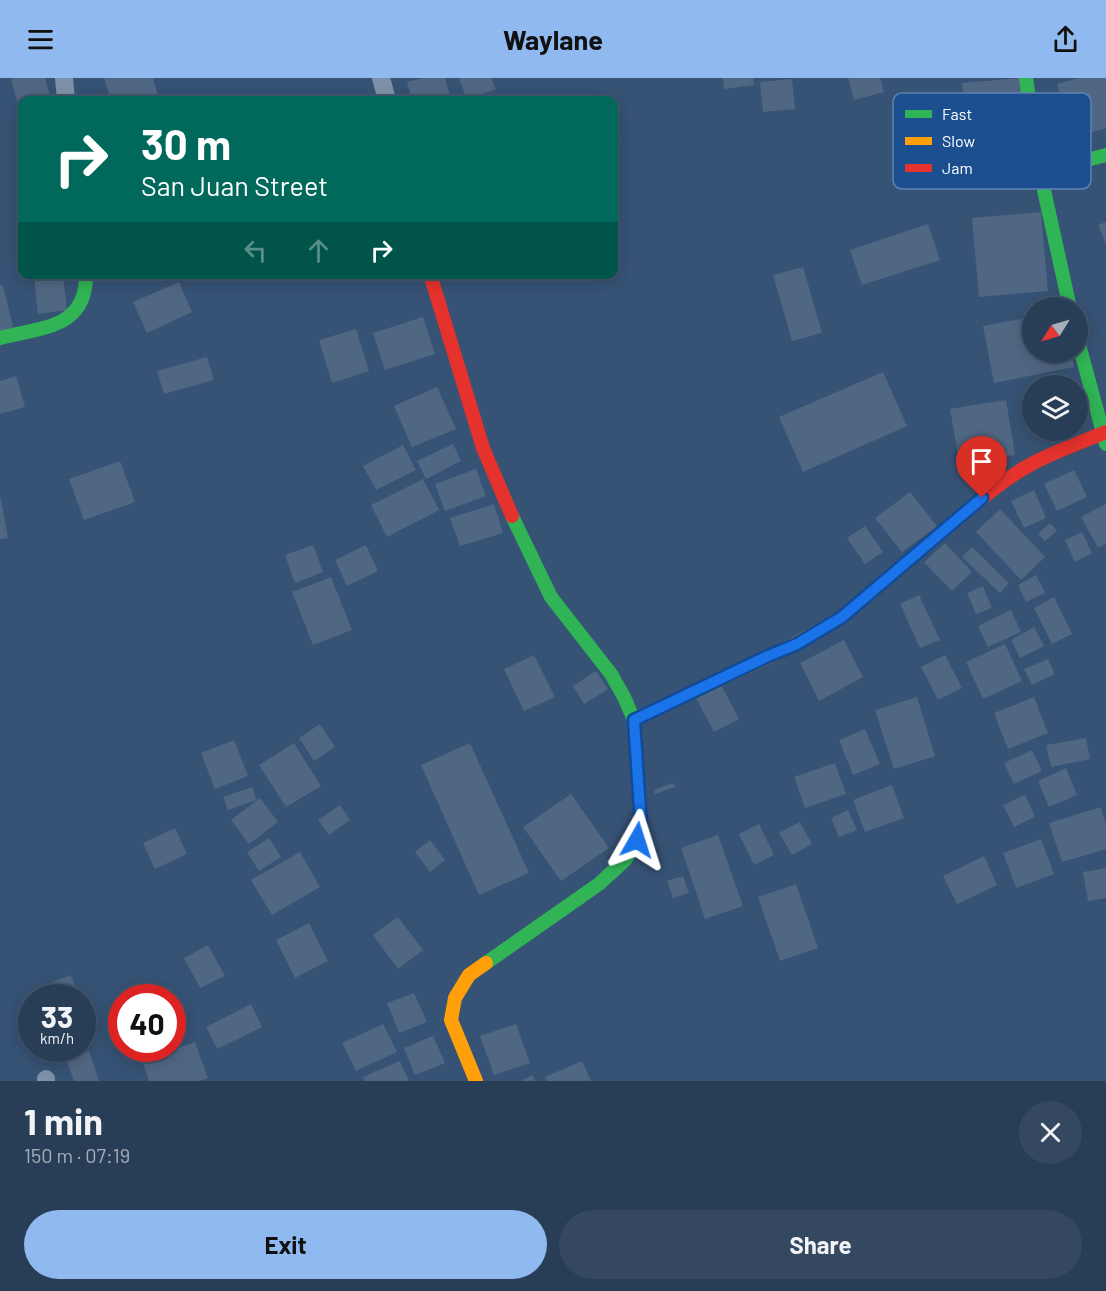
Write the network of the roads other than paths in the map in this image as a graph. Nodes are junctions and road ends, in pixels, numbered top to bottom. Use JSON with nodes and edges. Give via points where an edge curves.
{"nodes":[{"id":1,"x":64,"y":78,"type":"edge"},
{"id":2,"x":381,"y":78,"type":"edge"},
{"id":3,"x":1026,"y":78,"type":"edge"},
{"id":4,"x":1028,"y":93,"type":"edge"},
{"id":5,"x":66,"y":96,"type":"edge"},
{"id":6,"x":386,"y":96,"type":"edge"},
{"id":7,"x":1106,"y":155,"type":"edge"},
{"id":8,"x":1091,"y":159,"type":"edge"},
{"id":9,"x":1044,"y":189,"type":"edge"},
{"id":10,"x":87,"y":279,"type":"edge"},
{"id":11,"x":432,"y":279,"type":"edge"},
{"id":12,"x":1068,"y":297,"type":"edge"},
{"id":13,"x":0,"y":338,"type":"edge"},
{"id":14,"x":1084,"y":363,"type":"edge"},
{"id":15,"x":1105,"y":436,"type":"edge"},
{"id":16,"x":634,"y":720,"type":"junction"},
{"id":17,"x":476,"y":1081,"type":"edge"}],
"edges":[{"from":1,"to":5,"type":"street"},
{"from":2,"to":6,"type":"street"},
{"from":3,"to":4,"type":"street"},
{"from":7,"to":8,"type":"street"},
{"from":9,"to":12,"type":"street"},
{"from":10,"to":13,"type":"street","via":[[84,297],[70,317]]},
{"from":11,"to":16,"type":"street","via":[[483,448],[515,523],[551,597],[611,674]]},
{"from":14,"to":15,"type":"street"},
{"from":15,"to":16,"type":"street","via":[[1043,458],[982,498],[842,617],[797,644]]},
{"from":16,"to":17,"type":"street","via":[[641,824],[626,859],[598,884],[469,975],[455,998],[451,1020]]}]}
